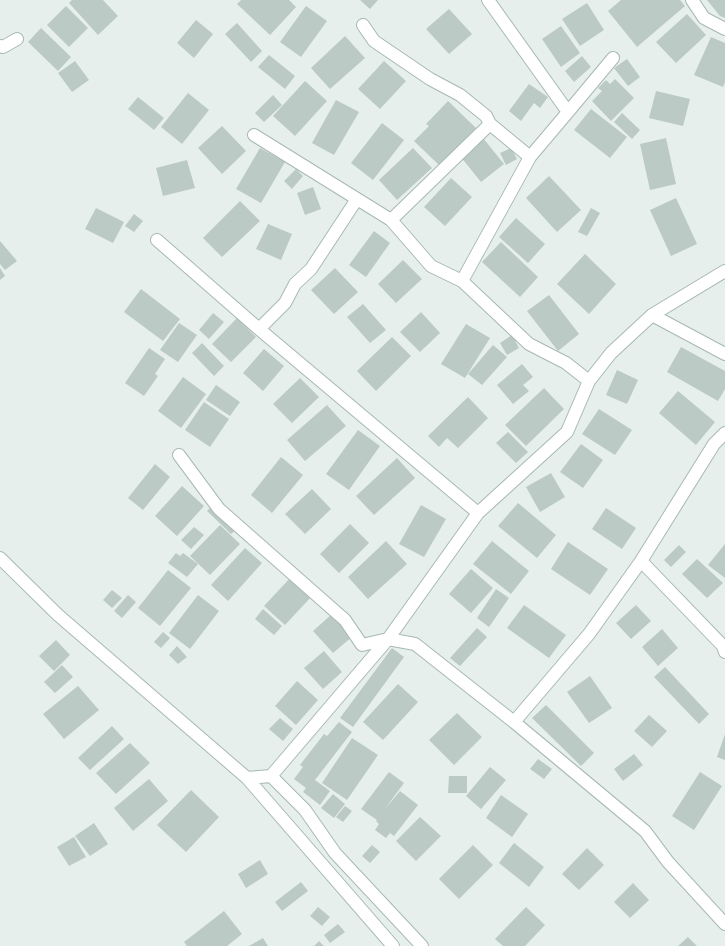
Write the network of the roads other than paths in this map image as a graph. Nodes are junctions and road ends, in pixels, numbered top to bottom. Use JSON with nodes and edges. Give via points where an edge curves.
{"nodes":[{"id":1,"x":488,"y":0,"type":"edge"},
{"id":2,"x":692,"y":0,"type":"edge"},
{"id":3,"x":363,"y":25,"type":"dead end"},
{"id":4,"x":725,"y":29,"type":"edge"},
{"id":5,"x":17,"y":39,"type":"dead end"},
{"id":6,"x":0,"y":46,"type":"edge"},
{"id":7,"x":613,"y":58,"type":"dead end"},
{"id":8,"x":568,"y":112,"type":"junction"},
{"id":9,"x":490,"y":124,"type":"junction"},
{"id":10,"x":254,"y":135,"type":"dead end"},
{"id":11,"x":530,"y":156,"type":"junction"},
{"id":12,"x":357,"y":199,"type":"junction"},
{"id":13,"x":391,"y":220,"type":"junction"},
{"id":14,"x":157,"y":240,"type":"dead end"},
{"id":15,"x":725,"y":271,"type":"edge"},
{"id":16,"x":462,"y":281,"type":"junction"},
{"id":17,"x":652,"y":315,"type":"junction"},
{"id":18,"x":258,"y":329,"type":"junction"},
{"id":19,"x":725,"y":354,"type":"edge"},
{"id":20,"x":589,"y":381,"type":"junction"},
{"id":21,"x":725,"y":433,"type":"edge"},
{"id":22,"x":180,"y":455,"type":"dead end"},
{"id":23,"x":478,"y":513,"type":"junction"},
{"id":24,"x":0,"y":558,"type":"edge"},
{"id":25,"x":641,"y":561,"type":"junction"},
{"id":26,"x":388,"y":639,"type":"junction"},
{"id":27,"x":725,"y":652,"type":"edge"},
{"id":28,"x":514,"y":722,"type":"junction"},
{"id":29,"x":271,"y":776,"type":"junction"},
{"id":30,"x":247,"y":778,"type":"junction"},
{"id":31,"x":725,"y":924,"type":"edge"},
{"id":32,"x":393,"y":946,"type":"edge"},
{"id":33,"x":422,"y":946,"type":"edge"}],
"edges":[{"from":1,"to":8,"type":"street"},
{"from":2,"to":4,"type":"street","via":[[704,18]]},
{"from":3,"to":9,"type":"street","via":[[374,41],[430,79],[460,95],[486,116]]},
{"from":5,"to":6,"type":"street","via":[[3,47]]},
{"from":7,"to":8,"type":"street"},
{"from":8,"to":11,"type":"street"},
{"from":9,"to":11,"type":"street"},
{"from":9,"to":13,"type":"street"},
{"from":10,"to":12,"type":"street"},
{"from":11,"to":16,"type":"street"},
{"from":12,"to":13,"type":"street"},
{"from":12,"to":18,"type":"street","via":[[311,269],[296,284],[286,303]]},
{"from":13,"to":16,"type":"street","via":[[431,266]]},
{"from":14,"to":18,"type":"street"},
{"from":15,"to":17,"type":"street"},
{"from":16,"to":20,"type":"street","via":[[529,344],[566,363]]},
{"from":17,"to":19,"type":"street"},
{"from":17,"to":20,"type":"street","via":[[611,353]]},
{"from":18,"to":23,"type":"street"},
{"from":20,"to":23,"type":"street","via":[[567,432]]},
{"from":21,"to":25,"type":"street","via":[[714,444]]},
{"from":22,"to":26,"type":"street","via":[[218,509],[345,620],[362,645]]},
{"from":23,"to":26,"type":"street"},
{"from":24,"to":30,"type":"street","via":[[58,615]]},
{"from":25,"to":27,"type":"street","via":[[723,646]]},
{"from":25,"to":28,"type":"street","via":[[589,634]]},
{"from":26,"to":28,"type":"street","via":[[415,644]]},
{"from":26,"to":29,"type":"street"},
{"from":28,"to":31,"type":"street","via":[[645,831],[668,862]]},
{"from":29,"to":30,"type":"street"},
{"from":29,"to":33,"type":"street","via":[[305,810],[335,853]]},
{"from":30,"to":32,"type":"street"}]}
